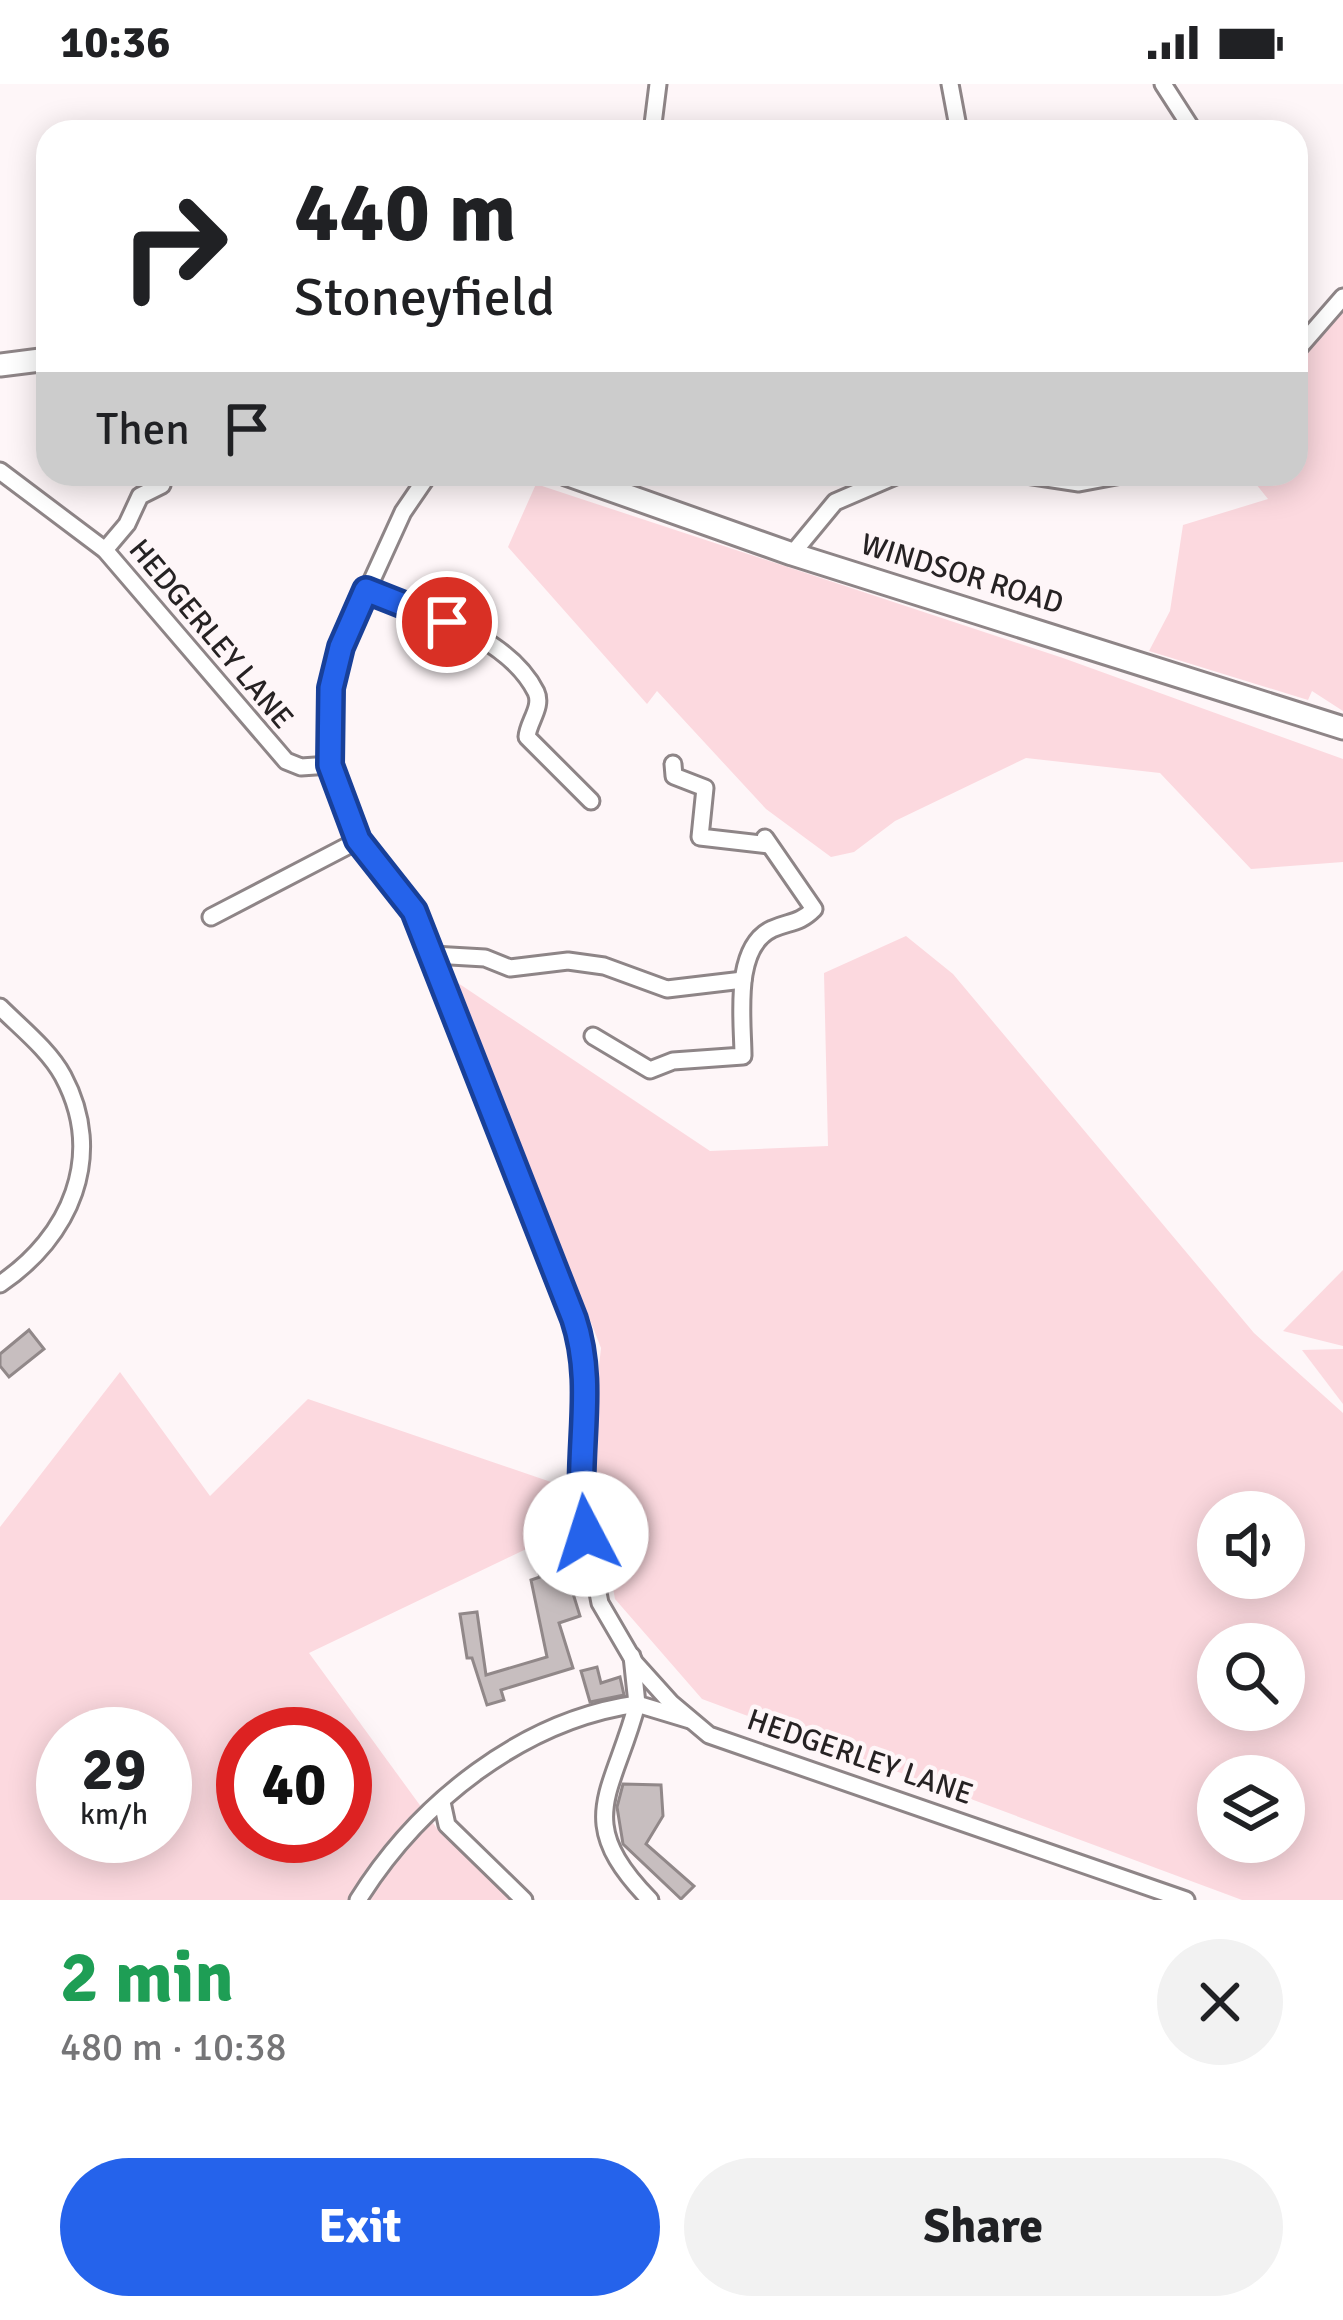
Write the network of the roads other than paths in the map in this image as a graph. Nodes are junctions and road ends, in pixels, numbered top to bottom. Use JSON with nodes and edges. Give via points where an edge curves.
{"nodes":[{"id":1,"x":658,"y":84,"type":"edge"},
{"id":2,"x":950,"y":84,"type":"edge"},
{"id":3,"x":1163,"y":84,"type":"edge"},
{"id":4,"x":654,"y":120,"type":"edge"},
{"id":5,"x":957,"y":120,"type":"edge"},
{"id":6,"x":1186,"y":120,"type":"edge"},
{"id":7,"x":1343,"y":298,"type":"edge"},
{"id":8,"x":1308,"y":337,"type":"edge"},
{"id":9,"x":36,"y":360,"type":"edge"},
{"id":10,"x":0,"y":365,"type":"edge"},
{"id":11,"x":0,"y":471,"type":"edge"},
{"id":12,"x":160,"y":486,"type":"edge"},
{"id":13,"x":421,"y":486,"type":"edge"},
{"id":14,"x":600,"y":486,"type":"edge"},
{"id":15,"x":872,"y":486,"type":"edge"},
{"id":16,"x":105,"y":550,"type":"junction"},
{"id":17,"x":792,"y":554,"type":"junction"},
{"id":18,"x":366,"y":590,"type":"junction"},
{"id":19,"x":1343,"y":728,"type":"edge"},
{"id":20,"x":673,"y":764,"type":"dead end"},
{"id":21,"x":330,"y":765,"type":"junction"},
{"id":22,"x":591,"y":801,"type":"dead end"},
{"id":23,"x":358,"y":840,"type":"junction"},
{"id":24,"x":211,"y":917,"type":"dead end"},
{"id":25,"x":433,"y":955,"type":"junction"},
{"id":26,"x":743,"y":980,"type":"junction"},
{"id":27,"x":0,"y":1007,"type":"edge"},
{"id":28,"x":593,"y":1036,"type":"dead end"},
{"id":29,"x":0,"y":1284,"type":"edge"},
{"id":30,"x":632,"y":1656,"type":"junction"},
{"id":31,"x":638,"y":1703,"type":"junction"},
{"id":32,"x":693,"y":1721,"type":"junction"},
{"id":33,"x":442,"y":1802,"type":"junction"},
{"id":34,"x":358,"y":1900,"type":"edge"},
{"id":35,"x":524,"y":1900,"type":"edge"},
{"id":36,"x":650,"y":1900,"type":"edge"},
{"id":37,"x":1186,"y":1900,"type":"edge"}],
"edges":[{"from":1,"to":4,"type":"street"},
{"from":2,"to":5,"type":"street"},
{"from":3,"to":6,"type":"street"},
{"from":7,"to":8,"type":"street"},
{"from":9,"to":10,"type":"main road"},
{"from":11,"to":16,"type":"street","name":"HEDGERLEY LANE"},
{"from":12,"to":16,"type":"street","via":[[140,496]]},
{"from":13,"to":18,"type":"street","name":"HEDGERLEY LANE"},
{"from":14,"to":17,"type":"main road","name":"WINDSOR ROAD"},
{"from":15,"to":17,"type":"street","via":[[835,502]]},
{"from":16,"to":21,"type":"street","name":"HEDGERLEY LANE","via":[[269,746],[301,767]]},
{"from":17,"to":19,"type":"main road","name":"WINDSOR ROAD"},
{"from":18,"to":21,"type":"street","name":"HEDGERLEY LANE","via":[[331,688]]},
{"from":18,"to":22,"type":"street","via":[[486,642],[512,665],[539,706],[527,737]]},
{"from":20,"to":26,"type":"street","via":[[674,776],[705,788],[700,837],[767,842],[814,909],[800,924],[770,930]]},
{"from":21,"to":23,"type":"street","name":"HEDGERLEY LANE"},
{"from":23,"to":24,"type":"street"},
{"from":23,"to":25,"type":"street","name":"HEDGERLEY LANE","via":[[414,911]]},
{"from":25,"to":26,"type":"street","via":[[510,968],[604,966],[667,989]]},
{"from":25,"to":30,"type":"street","name":"HEDGERLEY LANE","via":[[582,1341],[588,1377],[580,1500],[600,1603]]},
{"from":26,"to":28,"type":"street","via":[[743,1056],[650,1070]]},
{"from":27,"to":29,"type":"street","via":[[64,1077],[82,1148],[65,1221],[30,1264]]},
{"from":30,"to":31,"type":"street"},
{"from":30,"to":32,"type":"street","name":"HEDGERLEY LANE"},
{"from":31,"to":32,"type":"street"},
{"from":31,"to":33,"type":"street","via":[[528,1736]]},
{"from":31,"to":36,"type":"street","via":[[604,1821],[615,1864]]},
{"from":32,"to":37,"type":"street","name":"HEDGERLEY LANE","via":[[710,1735]]},
{"from":33,"to":34,"type":"street"},
{"from":33,"to":35,"type":"street","via":[[447,1826]]}]}
